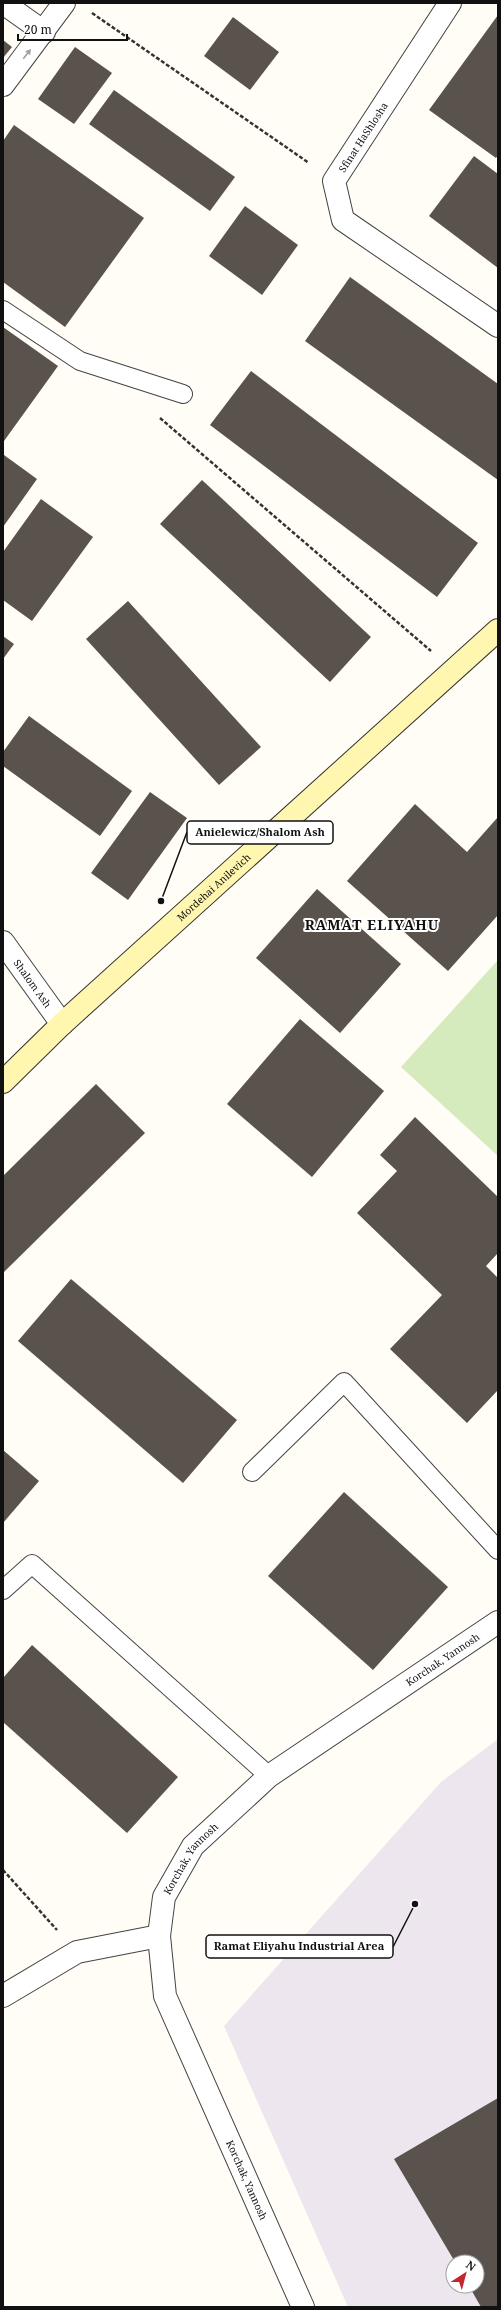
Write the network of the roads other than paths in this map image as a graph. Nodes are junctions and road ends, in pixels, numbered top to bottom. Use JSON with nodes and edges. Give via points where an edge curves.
{"nodes":[{"id":1,"x":3,"y":3,"type":"edge"},
{"id":2,"x":64,"y":3,"type":"edge"},
{"id":3,"x":450,"y":3,"type":"edge"},
{"id":4,"x":44,"y":32,"type":"junction"},
{"id":5,"x":3,"y":85,"type":"edge"},
{"id":6,"x":3,"y":310,"type":"edge"},
{"id":7,"x":498,"y":326,"type":"edge"},
{"id":8,"x":183,"y":394,"type":"dead end"},
{"id":9,"x":496,"y":635,"type":"edge"},
{"id":10,"x":3,"y":942,"type":"edge"},
{"id":11,"x":62,"y":1024,"type":"junction"},
{"id":12,"x":3,"y":1082,"type":"edge"},
{"id":13,"x":252,"y":1472,"type":"dead end"},
{"id":14,"x":498,"y":1550,"type":"edge"},
{"id":15,"x":3,"y":1590,"type":"edge"},
{"id":16,"x":498,"y":1622,"type":"edge"},
{"id":17,"x":269,"y":1776,"type":"junction"},
{"id":18,"x":159,"y":1936,"type":"junction"},
{"id":19,"x":3,"y":1996,"type":"edge"},
{"id":20,"x":303,"y":2307,"type":"edge"}],
"edges":[{"from":1,"to":4,"type":"street"},
{"from":2,"to":4,"type":"street"},
{"from":3,"to":7,"type":"street","name":"Sfinat HaShlosha","via":[[334,181],[343,220]]},
{"from":5,"to":4,"type":"street","one_way":true},
{"from":6,"to":8,"type":"lane","via":[[80,361]]},
{"from":9,"to":11,"type":"street","name":"Mordehai Anilevich"},
{"from":10,"to":11,"type":"street","name":"Shalom Ash"},
{"from":11,"to":12,"type":"street","name":"Mordehai Anilevich"},
{"from":13,"to":14,"type":"lane","via":[[344,1382]]},
{"from":15,"to":17,"type":"lane","via":[[32,1564]]},
{"from":16,"to":17,"type":"street","name":"Korchak, Yannosh"},
{"from":17,"to":18,"type":"street","name":"Korchak, Yannosh","via":[[193,1846],[164,1897]]},
{"from":18,"to":19,"type":"street","via":[[77,1952]]},
{"from":18,"to":20,"type":"street","name":"Korchak, Yannosh","via":[[165,1996]]}]}
